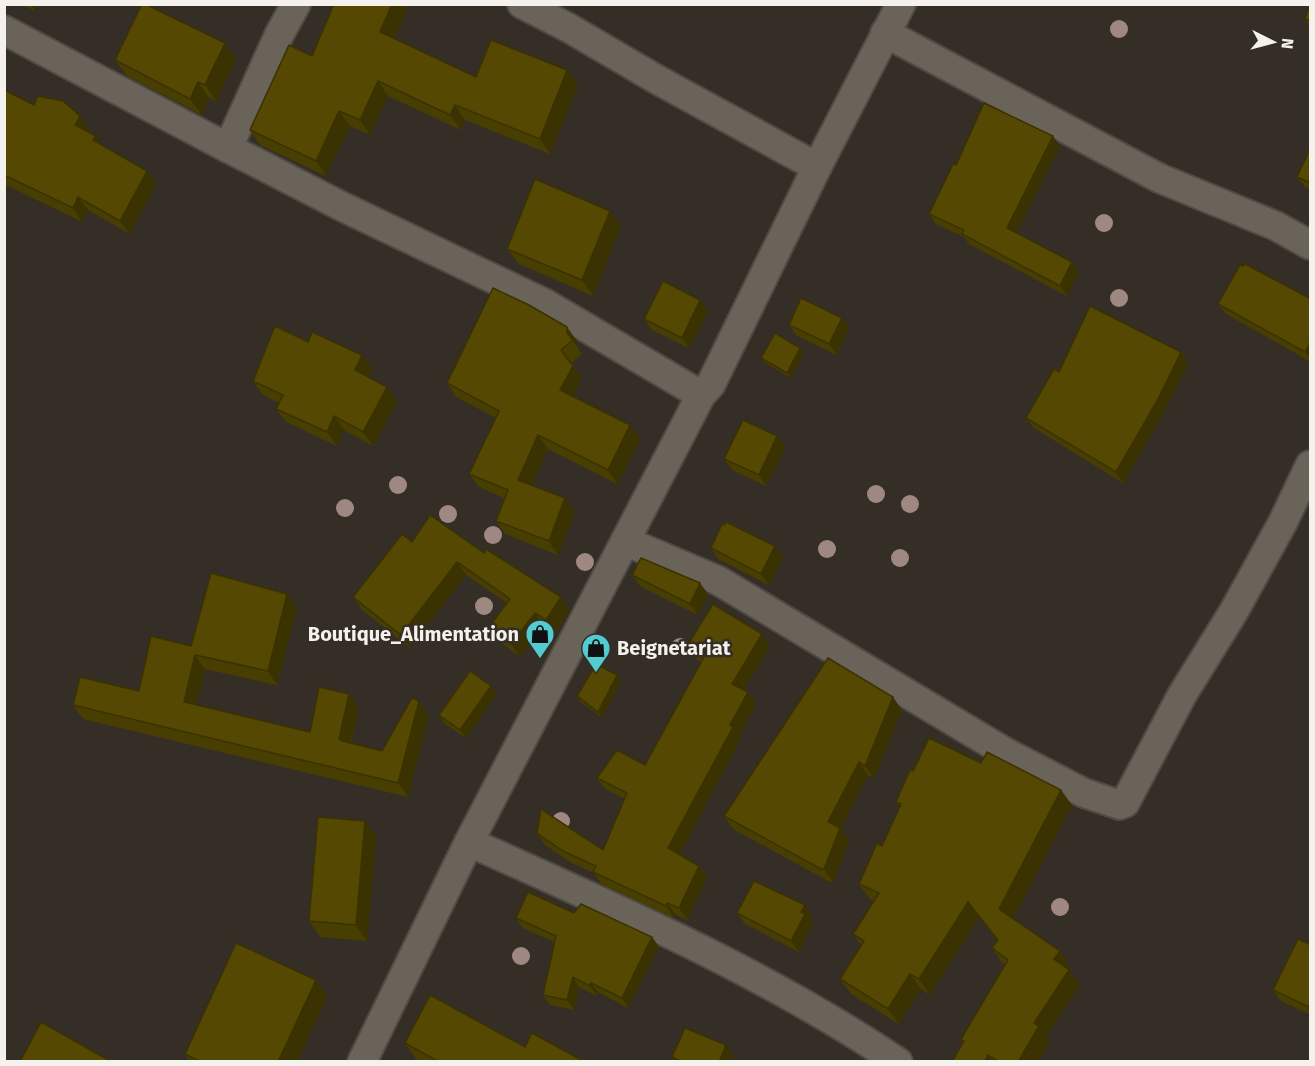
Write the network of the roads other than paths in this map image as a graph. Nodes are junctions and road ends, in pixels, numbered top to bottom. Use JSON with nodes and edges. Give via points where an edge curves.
{"nodes":[{"id":1,"x":296,"y":4,"type":"edge"},
{"id":2,"x":522,"y":4,"type":"edge"},
{"id":3,"x":901,"y":4,"type":"edge"},
{"id":4,"x":4,"y":30,"type":"edge"},
{"id":5,"x":885,"y":33,"type":"junction"},
{"id":6,"x":228,"y":148,"type":"junction"},
{"id":7,"x":817,"y":167,"type":"junction"},
{"id":8,"x":1311,"y":245,"type":"edge"},
{"id":9,"x":701,"y":395,"type":"junction"},
{"id":10,"x":1311,"y":465,"type":"edge"},
{"id":11,"x":625,"y":541,"type":"junction"},
{"id":12,"x":469,"y":842,"type":"junction"},
{"id":13,"x":362,"y":1062,"type":"edge"},
{"id":14,"x":898,"y":1062,"type":"edge"}],
"edges":[{"from":1,"to":6,"type":"street"},
{"from":2,"to":7,"type":"street"},
{"from":3,"to":5,"type":"street"},
{"from":4,"to":6,"type":"street"},
{"from":5,"to":7,"type":"street"},
{"from":5,"to":8,"type":"street","via":[[1159,178],[1276,226]]},
{"from":6,"to":9,"type":"street","via":[[546,304]]},
{"from":7,"to":9,"type":"street","via":[[711,384]]},
{"from":9,"to":11,"type":"street"},
{"from":10,"to":11,"type":"street","via":[[1234,611],[1182,695],[1125,803],[1120,805],[1084,793],[1005,752],[719,581]]},
{"from":11,"to":12,"type":"street"},
{"from":12,"to":13,"type":"street"},
{"from":12,"to":14,"type":"street","via":[[738,967]]}]}
